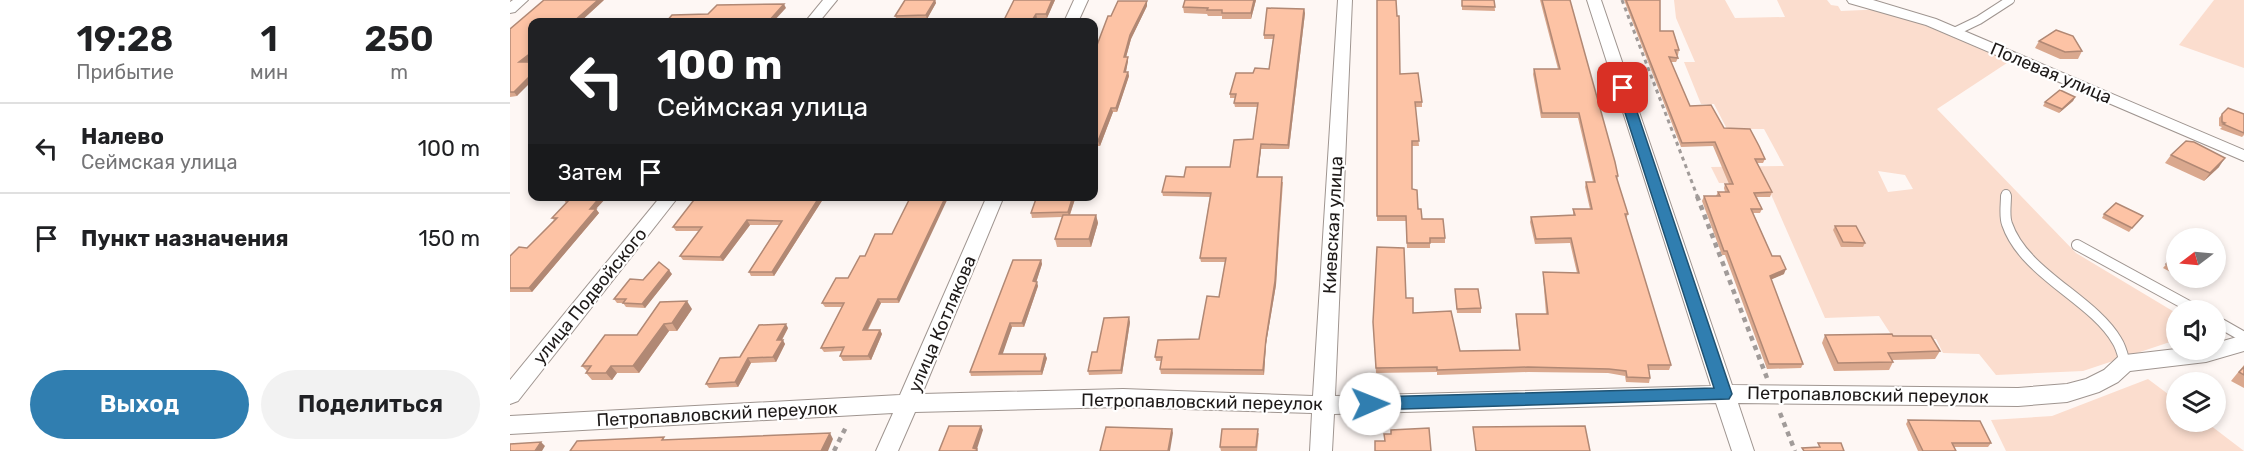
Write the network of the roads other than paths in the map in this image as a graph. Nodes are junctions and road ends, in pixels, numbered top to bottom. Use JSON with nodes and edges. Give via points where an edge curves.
{"nodes":[{"id":1,"x":521,"y":0,"type":"edge"},
{"id":2,"x":830,"y":0,"type":"edge"},
{"id":3,"x":1081,"y":0,"type":"edge"},
{"id":4,"x":1345,"y":0,"type":"edge"},
{"id":5,"x":1594,"y":0,"type":"edge"},
{"id":6,"x":1854,"y":0,"type":"edge"},
{"id":7,"x":2010,"y":0,"type":"edge"},
{"id":8,"x":510,"y":9,"type":"edge"},
{"id":9,"x":815,"y":18,"type":"edge"},
{"id":10,"x":1073,"y":18,"type":"edge"},
{"id":11,"x":1954,"y":32,"type":"junction"},
{"id":12,"x":2244,"y":156,"type":"edge"},
{"id":13,"x":2006,"y":194,"type":"dead end"},
{"id":14,"x":667,"y":201,"type":"edge"},
{"id":15,"x":994,"y":201,"type":"edge"},
{"id":16,"x":2077,"y":245,"type":"dead end"},
{"id":17,"x":2178,"y":300,"type":"edge"},
{"id":18,"x":2226,"y":327,"type":"edge"},
{"id":19,"x":2244,"y":337,"type":"edge"},
{"id":20,"x":2244,"y":343,"type":"edge"},
{"id":21,"x":2125,"y":363,"type":"junction"},
{"id":22,"x":1724,"y":394,"type":"junction"},
{"id":23,"x":510,"y":395,"type":"edge"},
{"id":24,"x":908,"y":403,"type":"junction"},
{"id":25,"x":1323,"y":405,"type":"junction"},
{"id":26,"x":510,"y":425,"type":"edge"},
{"id":27,"x":887,"y":451,"type":"edge"},
{"id":28,"x":1321,"y":451,"type":"edge"},
{"id":29,"x":1743,"y":451,"type":"edge"}],
"edges":[{"from":1,"to":8,"type":"street"},
{"from":2,"to":9,"type":"street"},
{"from":3,"to":10,"type":"street"},
{"from":4,"to":25,"type":"street","name":"Киевская улица"},
{"from":5,"to":22,"type":"street"},
{"from":6,"to":11,"type":"street","name":"Полевая улица","via":[[1877,4]]},
{"from":7,"to":11,"type":"lane"},
{"from":11,"to":12,"type":"street","name":"Полевая улица"},
{"from":13,"to":21,"type":"lane","via":[[2006,221],[2011,233],[2054,282],[2105,325],[2118,342]]},
{"from":14,"to":23,"type":"street","name":"улица Подвойского"},
{"from":15,"to":24,"type":"street","name":"улица Котлякова"},
{"from":16,"to":17,"type":"lane"},
{"from":18,"to":19,"type":"lane"},
{"from":20,"to":21,"type":"street","via":[[2206,354]]},
{"from":21,"to":22,"type":"street","name":"Петропавловский переулок","via":[[2092,386],[2067,393],[2018,397]]},
{"from":22,"to":25,"type":"street","name":"Петропавловский переулок"},
{"from":22,"to":29,"type":"street"},
{"from":24,"to":25,"type":"street","name":"Петропавловский переулок","via":[[1123,398]]},
{"from":24,"to":26,"type":"street","name":"Петропавловский переулок"},
{"from":24,"to":27,"type":"street","name":"улица Котлякова"},
{"from":25,"to":28,"type":"street","name":"Киевская улица"}]}
